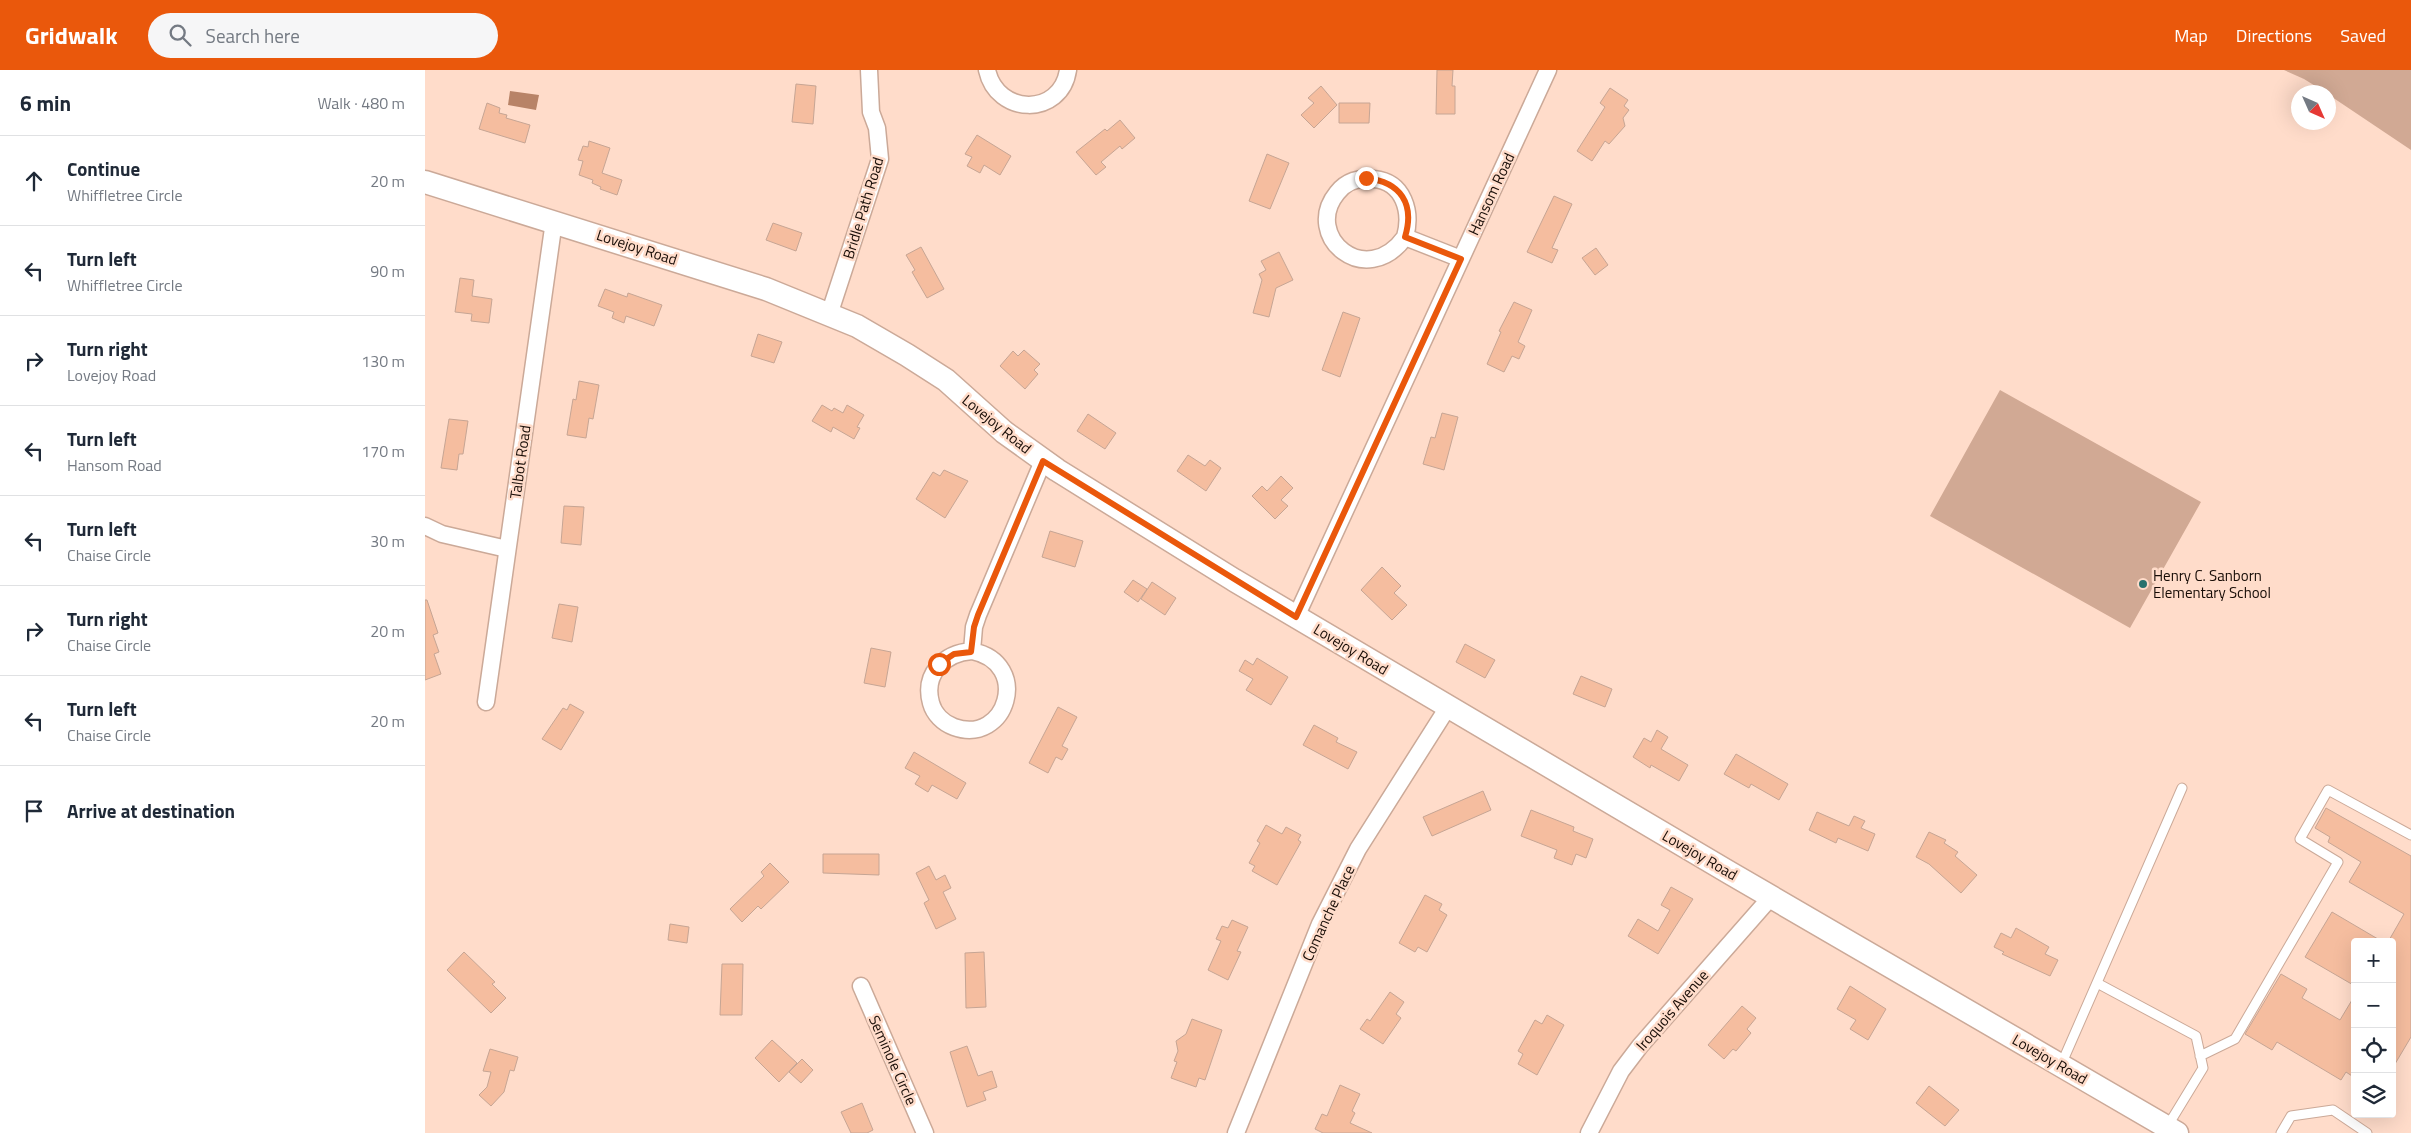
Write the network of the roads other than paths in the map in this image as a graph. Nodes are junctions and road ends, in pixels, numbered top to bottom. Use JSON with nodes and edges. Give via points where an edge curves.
{"nodes":[{"id":1,"x":869,"y":70,"type":"edge"},
{"id":2,"x":987,"y":70,"type":"edge"},
{"id":3,"x":1068,"y":70,"type":"edge"},
{"id":4,"x":1548,"y":70,"type":"edge"},
{"id":5,"x":425,"y":182,"type":"edge"},
{"id":6,"x":554,"y":221,"type":"junction"},
{"id":7,"x":1405,"y":237,"type":"junction"},
{"id":8,"x":1461,"y":259,"type":"junction"},
{"id":9,"x":829,"y":314,"type":"junction"},
{"id":10,"x":1043,"y":461,"type":"junction"},
{"id":11,"x":425,"y":526,"type":"edge"},
{"id":12,"x":507,"y":549,"type":"junction"},
{"id":13,"x":1296,"y":617,"type":"junction"},
{"id":14,"x":971,"y":652,"type":"junction"},
{"id":15,"x":486,"y":702,"type":"dead end"},
{"id":16,"x":1448,"y":707,"type":"junction"},
{"id":17,"x":2181,"y":788,"type":"dead end"},
{"id":18,"x":2411,"y":836,"type":"edge"},
{"id":19,"x":1771,"y":897,"type":"junction"},
{"id":20,"x":2097,"y":982,"type":"junction"},
{"id":21,"x":861,"y":986,"type":"dead end"},
{"id":22,"x":2200,"y":1056,"type":"junction"},
{"id":23,"x":2061,"y":1065,"type":"junction"},
{"id":24,"x":2169,"y":1131,"type":"edge"},
{"id":25,"x":925,"y":1133,"type":"edge"},
{"id":26,"x":1236,"y":1133,"type":"edge"},
{"id":27,"x":1589,"y":1133,"type":"edge"},
{"id":28,"x":2281,"y":1133,"type":"edge"},
{"id":29,"x":2367,"y":1133,"type":"edge"}],
"edges":[{"from":1,"to":9,"type":"street","name":"Bridle Path Road","via":[[871,112],[877,128],[881,159]]},
{"from":2,"to":3,"type":"street","via":[[1001,95],[1025,105],[1039,104],[1051,98],[1061,88]]},
{"from":4,"to":8,"type":"street","name":"Hansom Road"},
{"from":5,"to":6,"type":"main road","name":"Lovejoy Road"},
{"from":6,"to":9,"type":"main road","name":"Lovejoy Road","via":[[766,289]]},
{"from":6,"to":12,"type":"street","name":"Talbot Road"},
{"from":7,"to":7,"type":"street","via":[[1387,255],[1362,260],[1349,256],[1331,238],[1327,226],[1331,199],[1352,181],[1380,179],[1403,196],[1409,224]]},
{"from":7,"to":8,"type":"street"},
{"from":8,"to":13,"type":"street","name":"Hansom Road"},
{"from":9,"to":10,"type":"main road","name":"Lovejoy Road","via":[[857,326],[938,375]]},
{"from":10,"to":13,"type":"main road","name":"Lovejoy Road"},
{"from":10,"to":14,"type":"street","via":[[976,621]]},
{"from":11,"to":12,"type":"street","via":[[442,534]]},
{"from":12,"to":15,"type":"street","name":"Talbot Road"},
{"from":13,"to":16,"type":"main road","name":"Lovejoy Road"},
{"from":14,"to":14,"type":"street","via":[[946,658],[934,672],[929,689],[932,707],[937,714],[951,726],[968,730],[984,727],[997,718],[1007,696],[1006,680],[999,666],[987,656]]},
{"from":16,"to":19,"type":"main road","name":"Lovejoy Road"},
{"from":16,"to":26,"type":"street","name":"Comanche Place","via":[[1358,849],[1320,924]]},
{"from":17,"to":20,"type":"lane"},
{"from":18,"to":22,"type":"lane","via":[[2328,790],[2300,839],[2338,862],[2235,1039]]},
{"from":19,"to":23,"type":"main road","name":"Lovejoy Road"},
{"from":19,"to":27,"type":"street","name":"Iroquois Avenue","via":[[1640,1046],[1621,1071]]},
{"from":20,"to":22,"type":"lane","via":[[2196,1036]]},
{"from":20,"to":23,"type":"lane"},
{"from":21,"to":25,"type":"street","name":"Seminole Circle"},
{"from":22,"to":24,"type":"lane","via":[[2203,1068]]},
{"from":23,"to":24,"type":"main road","name":"Lovejoy Road"},
{"from":28,"to":29,"type":"lane","via":[[2291,1116],[2333,1110]]}]}
